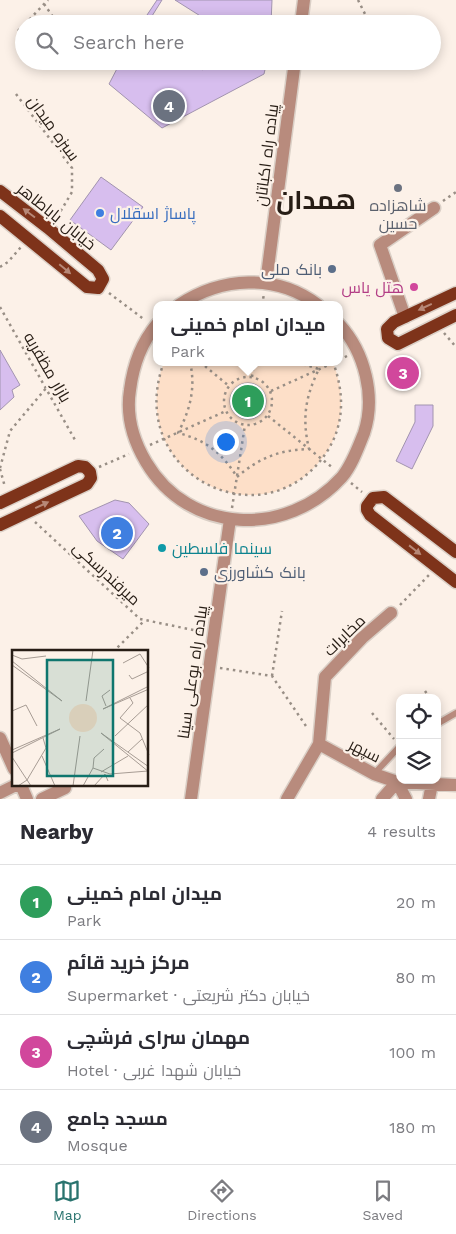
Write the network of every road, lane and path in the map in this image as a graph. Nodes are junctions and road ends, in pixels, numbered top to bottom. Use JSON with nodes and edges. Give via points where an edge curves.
{"nodes":[{"id":1,"x":48,"y":0,"type":"edge"},
{"id":2,"x":304,"y":0,"type":"edge"},
{"id":3,"x":358,"y":0,"type":"edge"},
{"id":4,"x":44,"y":4,"type":"junction"},
{"id":5,"x":33,"y":15,"type":"edge"},
{"id":6,"x":52,"y":15,"type":"edge"},
{"id":7,"x":302,"y":15,"type":"edge"},
{"id":8,"x":366,"y":15,"type":"edge"},
{"id":9,"x":294,"y":70,"type":"edge"},
{"id":10,"x":16,"y":94,"type":"dead end"},
{"id":11,"x":0,"y":191,"type":"edge"},
{"id":12,"x":456,"y":192,"type":"edge"},
{"id":13,"x":434,"y":208,"type":"joint"},
{"id":14,"x":0,"y":216,"type":"edge"},
{"id":15,"x":48,"y":228,"type":"junction"},
{"id":16,"x":29,"y":238,"type":"junction"},
{"id":17,"x":0,"y":267,"type":"edge"},
{"id":18,"x":266,"y":283,"type":"junction"},
{"id":19,"x":100,"y":286,"type":"junction"},
{"id":20,"x":456,"y":293,"type":"edge"},
{"id":21,"x":184,"y":301,"type":"edge"},
{"id":22,"x":311,"y":301,"type":"edge"},
{"id":23,"x":0,"y":307,"type":"edge"},
{"id":24,"x":456,"y":315,"type":"edge"},
{"id":25,"x":400,"y":320,"type":"junction"},
{"id":26,"x":153,"y":323,"type":"edge"},
{"id":27,"x":437,"y":324,"type":"junction"},
{"id":28,"x":153,"y":330,"type":"edge"},
{"id":29,"x":343,"y":330,"type":"edge"},
{"id":30,"x":456,"y":347,"type":"edge"},
{"id":31,"x":162,"y":366,"type":"edge"},
{"id":32,"x":190,"y":366,"type":"edge"},
{"id":33,"x":205,"y":366,"type":"edge"},
{"id":34,"x":253,"y":366,"type":"edge"},
{"id":35,"x":309,"y":366,"type":"edge"},
{"id":36,"x":325,"y":366,"type":"edge"},
{"id":37,"x":335,"y":366,"type":"edge"},
{"id":38,"x":318,"y":369,"type":"junction"},
{"id":39,"x":252,"y":377,"type":"junction"},
{"id":40,"x":229,"y":386,"type":"junction"},
{"id":41,"x":47,"y":387,"type":"junction"},
{"id":42,"x":271,"y":391,"type":"junction"},
{"id":43,"x":226,"y":411,"type":"junction"},
{"id":44,"x":268,"y":416,"type":"junction"},
{"id":45,"x":244,"y":425,"type":"junction"},
{"id":46,"x":178,"y":433,"type":"junction"},
{"id":47,"x":76,"y":440,"type":"dead end"},
{"id":48,"x":163,"y":440,"type":"junction"},
{"id":49,"x":309,"y":449,"type":"junction"},
{"id":50,"x":139,"y":450,"type":"junction"},
{"id":51,"x":322,"y":459,"type":"junction"},
{"id":52,"x":0,"y":468,"type":"edge"},
{"id":53,"x":90,"y":472,"type":"junction"},
{"id":54,"x":343,"y":475,"type":"junction"},
{"id":55,"x":237,"y":477,"type":"junction"},
{"id":56,"x":234,"y":494,"type":"junction"},
{"id":57,"x":370,"y":500,"type":"junction"},
{"id":58,"x":5,"y":501,"type":"edge"},
{"id":59,"x":25,"y":513,"type":"junction"},
{"id":60,"x":230,"y":520,"type":"junction"},
{"id":61,"x":0,"y":525,"type":"edge"},
{"id":62,"x":456,"y":552,"type":"edge"},
{"id":63,"x":456,"y":582,"type":"edge"},
{"id":64,"x":421,"y":584,"type":"dead end"},
{"id":65,"x":282,"y":611,"type":"dead end"},
{"id":66,"x":391,"y":613,"type":"joint"},
{"id":67,"x":145,"y":620,"type":"junction"},
{"id":68,"x":214,"y":635,"type":"junction"},
{"id":69,"x":115,"y":650,"type":"edge"},
{"id":70,"x":210,"y":667,"type":"junction"},
{"id":71,"x":272,"y":676,"type":"junction"},
{"id":72,"x":425,"y":691,"type":"dead end"},
{"id":73,"x":427,"y":694,"type":"edge"},
{"id":74,"x":372,"y":713,"type":"dead end"},
{"id":75,"x":456,"y":714,"type":"edge"},
{"id":76,"x":441,"y":722,"type":"edge"},
{"id":77,"x":0,"y":738,"type":"edge"},
{"id":78,"x":396,"y":741,"type":"edge"},
{"id":79,"x":319,"y":744,"type":"junction"},
{"id":80,"x":396,"y":750,"type":"edge"},
{"id":81,"x":12,"y":765,"type":"edge"},
{"id":82,"x":374,"y":774,"type":"junction"},
{"id":83,"x":396,"y":782,"type":"edge"},
{"id":84,"x":396,"y":783,"type":"edge"},
{"id":85,"x":398,"y":784,"type":"edge"},
{"id":86,"x":432,"y":784,"type":"joint"},
{"id":87,"x":456,"y":785,"type":"edge"},
{"id":88,"x":14,"y":786,"type":"edge"},
{"id":89,"x":21,"y":786,"type":"edge"},
{"id":90,"x":65,"y":788,"type":"dead end"},
{"id":91,"x":0,"y":793,"type":"edge"},
{"id":92,"x":27,"y":799,"type":"edge"},
{"id":93,"x":42,"y":799,"type":"edge"},
{"id":94,"x":191,"y":799,"type":"edge"},
{"id":95,"x":286,"y":799,"type":"edge"},
{"id":96,"x":382,"y":799,"type":"edge"},
{"id":97,"x":406,"y":799,"type":"edge"},
{"id":98,"x":429,"y":799,"type":"edge"}],
"edges":[{"from":1,"to":4,"type":"path"},
{"from":2,"to":7,"type":"street"},
{"from":3,"to":8,"type":"path"},
{"from":4,"to":5,"type":"path"},
{"from":4,"to":6,"type":"path"},
{"from":9,"to":18,"type":"street","name":"پیاده راه اکباتان"},
{"from":10,"to":15,"type":"path","name":"سبزه میدان","via":[[72,168],[69,200]]},
{"from":15,"to":11,"type":"main road","name":"خیابان باباطاهر","one_way":true},
{"from":12,"to":13,"type":"path"},
{"from":13,"to":25,"type":"street","via":[[380,245]]},
{"from":14,"to":16,"type":"main road"},
{"from":15,"to":19,"type":"main road","name":"خیابان باباطاهر","via":[[102,275]]},
{"from":16,"to":17,"type":"path"},
{"from":16,"to":19,"type":"main road","one_way":true,"via":[[81,282],[92,289]]},
{"from":18,"to":21,"type":"street","via":[[216,286]]},
{"from":18,"to":22,"type":"street","via":[[289,289]]},
{"from":19,"to":26,"type":"path","via":[[129,310]]},
{"from":20,"to":25,"type":"main road","one_way":true},
{"from":23,"to":41,"type":"path","name":"بازار مظفریه"},
{"from":24,"to":27,"type":"main road"},
{"from":25,"to":27,"type":"main road","via":[[387,329],[388,338],[398,344]]},
{"from":27,"to":30,"type":"path"},
{"from":28,"to":50,"type":"street","via":[[141,348],[132,373],[128,400],[131,426]]},
{"from":29,"to":54,"type":"street","via":[[357,351],[366,376],[368,401],[366,427],[357,452]]},
{"from":31,"to":48,"type":"path","via":[[155,400]]},
{"from":32,"to":46,"type":"path","via":[[193,394],[188,414]]},
{"from":33,"to":40,"type":"path"},
{"from":34,"to":39,"type":"path"},
{"from":35,"to":38,"type":"path"},
{"from":36,"to":38,"type":"path"},
{"from":37,"to":51,"type":"path","via":[[341,389],[340,423]]},
{"from":38,"to":42,"type":"path"},
{"from":38,"to":49,"type":"path","via":[[305,408],[304,429]]},
{"from":39,"to":40,"type":"path","via":[[239,378]]},
{"from":39,"to":42,"type":"path","via":[[263,381]]},
{"from":40,"to":43,"type":"path","via":[[224,398]]},
{"from":41,"to":47,"type":"path","name":"بازار مظفریه"},
{"from":41,"to":52,"type":"path","via":[[10,431]]},
{"from":42,"to":44,"type":"path","via":[[273,404]]},
{"from":43,"to":45,"type":"path","via":[[233,421]]},
{"from":43,"to":46,"type":"path"},
{"from":44,"to":45,"type":"path","via":[[257,424]]},
{"from":44,"to":49,"type":"path"},
{"from":45,"to":55,"type":"path"},
{"from":46,"to":48,"type":"path"},
{"from":46,"to":55,"type":"path","via":[[213,447]]},
{"from":48,"to":50,"type":"path"},
{"from":48,"to":56,"type":"path","via":[[178,462],[200,481]]},
{"from":49,"to":51,"type":"path"},
{"from":49,"to":55,"type":"path","via":[[269,455]]},
{"from":50,"to":53,"type":"path"},
{"from":50,"to":60,"type":"street","via":[[151,472],[186,504]]},
{"from":51,"to":54,"type":"path"},
{"from":51,"to":56,"type":"path","via":[[292,484],[264,493]]},
{"from":52,"to":58,"type":"path"},
{"from":53,"to":58,"type":"main road","via":[[85,467],[76,467]]},
{"from":59,"to":53,"type":"main road","one_way":true,"via":[[85,485],[91,478]]},
{"from":54,"to":57,"type":"path"},
{"from":54,"to":60,"type":"street","via":[[326,493],[281,516]]},
{"from":55,"to":56,"type":"path"},
{"from":56,"to":60,"type":"path"},
{"from":57,"to":62,"type":"main road","via":[[377,496],[392,502]]},
{"from":57,"to":63,"type":"main road","one_way":true,"via":[[367,510],[376,520]]},
{"from":59,"to":61,"type":"main road"},
{"from":59,"to":67,"type":"path","name":"میرفندرسکی","via":[[140,619]]},
{"from":60,"to":68,"type":"street","name":"پیاده راه بوعلی سینا"},
{"from":64,"to":66,"type":"path"},
{"from":65,"to":71,"type":"path"},
{"from":66,"to":79,"type":"street","name":"مخابرات","via":[[325,677]]},
{"from":67,"to":68,"type":"path","name":"میرفندرسکی"},
{"from":67,"to":69,"type":"path"},
{"from":68,"to":70,"type":"street","name":"پیاده راه بوعلی سینا"},
{"from":70,"to":71,"type":"path"},
{"from":70,"to":94,"type":"street","name":"پیاده راه بوعلی سینا"},
{"from":71,"to":79,"type":"path"},
{"from":72,"to":73,"type":"path"},
{"from":74,"to":78,"type":"path"},
{"from":75,"to":76,"type":"lane"},
{"from":77,"to":81,"type":"street"},
{"from":79,"to":82,"type":"street","name":"سپهر"},
{"from":79,"to":95,"type":"street"},
{"from":80,"to":82,"type":"lane"},
{"from":82,"to":83,"type":"street","name":"سپهر"},
{"from":84,"to":96,"type":"street"},
{"from":85,"to":97,"type":"street"},
{"from":86,"to":87,"type":"street","name":"سپهر"},
{"from":86,"to":98,"type":"street"},
{"from":88,"to":91,"type":"street"},
{"from":89,"to":92,"type":"street"},
{"from":90,"to":93,"type":"street"}]}
